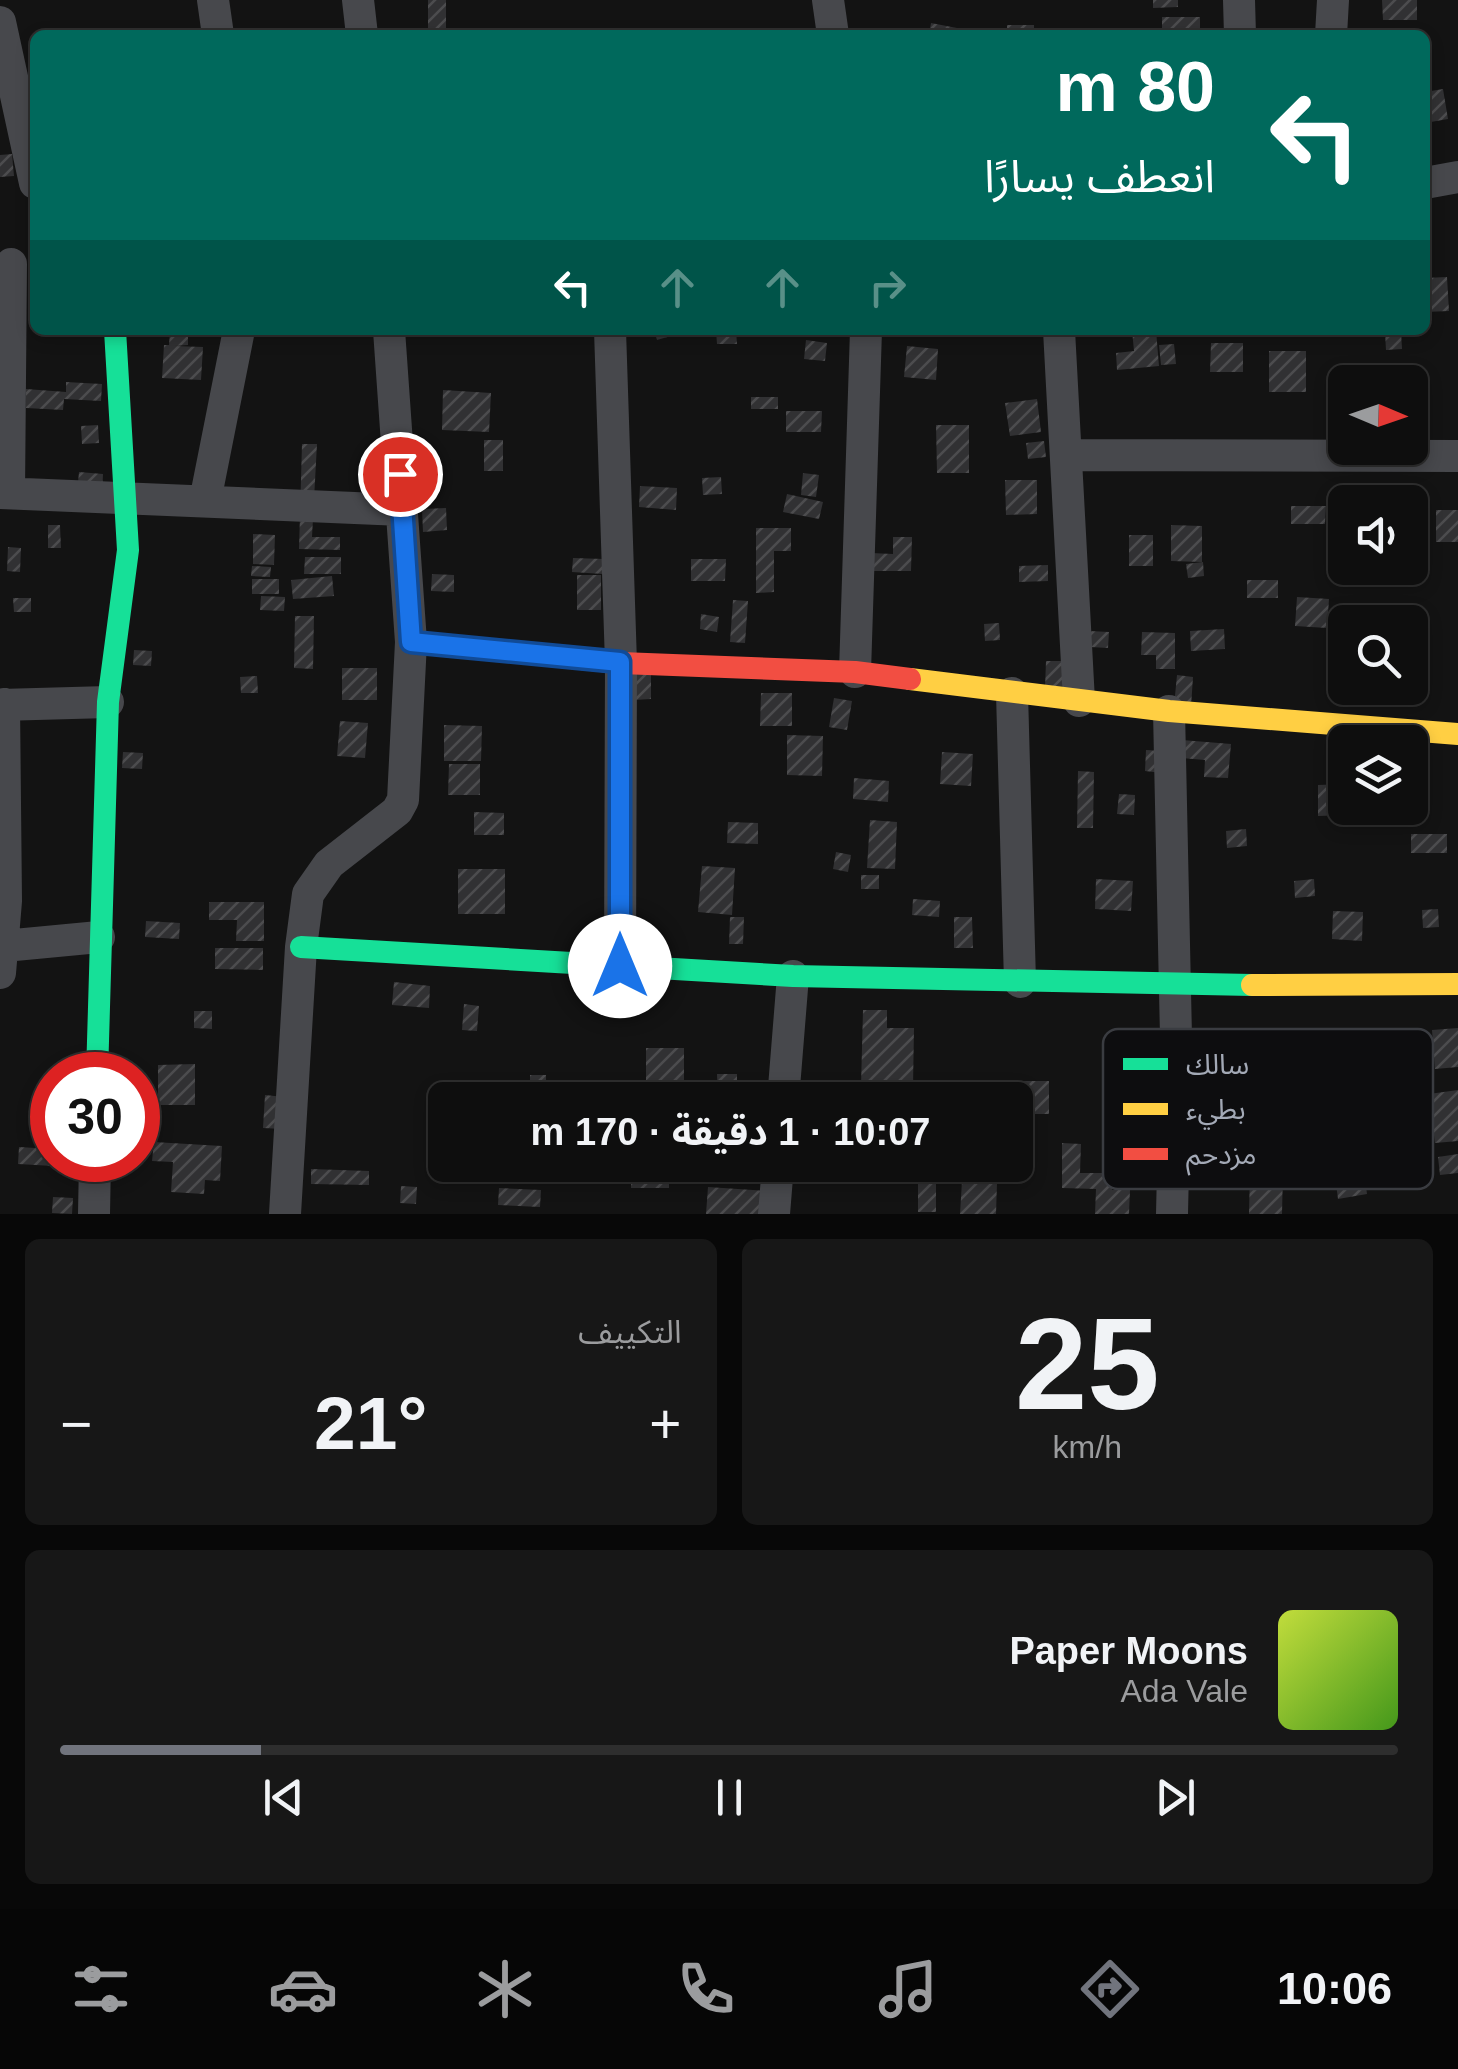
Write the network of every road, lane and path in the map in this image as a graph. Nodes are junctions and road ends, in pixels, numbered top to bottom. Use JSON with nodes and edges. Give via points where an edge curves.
{"nodes":[{"id":1,"x":213,"y":0,"type":"edge"},
{"id":2,"x":358,"y":0,"type":"edge"},
{"id":3,"x":828,"y":0,"type":"edge"},
{"id":4,"x":1239,"y":0,"type":"edge"},
{"id":5,"x":1332,"y":0,"type":"edge"},
{"id":6,"x":0,"y":22,"type":"edge"},
{"id":7,"x":217,"y":30,"type":"edge"},
{"id":8,"x":361,"y":30,"type":"edge"},
{"id":9,"x":832,"y":30,"type":"edge"},
{"id":10,"x":1240,"y":30,"type":"edge"},
{"id":11,"x":1330,"y":30,"type":"edge"},
{"id":12,"x":30,"y":160,"type":"edge"},
{"id":13,"x":1458,"y":177,"type":"edge"},
{"id":14,"x":1430,"y":181,"type":"edge"},
{"id":15,"x":15,"y":264,"type":"edge"},
{"id":16,"x":115,"y":335,"type":"edge"},
{"id":17,"x":238,"y":335,"type":"edge"},
{"id":18,"x":390,"y":335,"type":"edge"},
{"id":19,"x":610,"y":335,"type":"edge"},
{"id":20,"x":866,"y":335,"type":"edge"},
{"id":21,"x":1059,"y":335,"type":"edge"},
{"id":22,"x":1067,"y":454,"type":"junction"},
{"id":23,"x":1458,"y":456,"type":"edge"},
{"id":24,"x":4,"y":493,"type":"edge"},
{"id":25,"x":126,"y":498,"type":"junction"},
{"id":26,"x":205,"y":501,"type":"junction"},
{"id":27,"x":402,"y":510,"type":"junction"},
{"id":28,"x":411,"y":642,"type":"junction"},
{"id":29,"x":620,"y":662,"type":"junction"},
{"id":30,"x":855,"y":672,"type":"junction"},
{"id":31,"x":1012,"y":693,"type":"junction"},
{"id":32,"x":1079,"y":700,"type":"junction"},
{"id":33,"x":108,"y":702,"type":"junction"},
{"id":34,"x":2,"y":704,"type":"edge"},
{"id":35,"x":1169,"y":711,"type":"junction"},
{"id":36,"x":1458,"y":734,"type":"edge"},
{"id":37,"x":99,"y":937,"type":"junction"},
{"id":38,"x":301,"y":947,"type":"junction"},
{"id":39,"x":2,"y":959,"type":"edge"},
{"id":40,"x":620,"y":966,"type":"junction"},
{"id":41,"x":794,"y":976,"type":"junction"},
{"id":42,"x":1020,"y":982,"type":"junction"},
{"id":43,"x":1175,"y":984,"type":"junction"},
{"id":44,"x":1458,"y":984,"type":"edge"},
{"id":45,"x":1174,"y":1029,"type":"edge"},
{"id":46,"x":97,"y":1052,"type":"edge"},
{"id":47,"x":785,"y":1082,"type":"edge"},
{"id":48,"x":95,"y":1182,"type":"edge"},
{"id":49,"x":777,"y":1182,"type":"edge"},
{"id":50,"x":1172,"y":1189,"type":"edge"},
{"id":51,"x":94,"y":1214,"type":"edge"},
{"id":52,"x":285,"y":1214,"type":"edge"},
{"id":53,"x":774,"y":1214,"type":"edge"},
{"id":54,"x":1172,"y":1214,"type":"edge"}],
"edges":[{"from":1,"to":7,"type":"street"},
{"from":2,"to":8,"type":"street"},
{"from":3,"to":9,"type":"street"},
{"from":4,"to":10,"type":"street"},
{"from":5,"to":11,"type":"street"},
{"from":6,"to":12,"type":"street"},
{"from":13,"to":14,"type":"street"},
{"from":15,"to":24,"type":"street"},
{"from":16,"to":25,"type":"street"},
{"from":17,"to":26,"type":"street"},
{"from":18,"to":27,"type":"street"},
{"from":19,"to":29,"type":"street"},
{"from":20,"to":30,"type":"street"},
{"from":21,"to":22,"type":"street"},
{"from":22,"to":23,"type":"street"},
{"from":22,"to":32,"type":"street"},
{"from":24,"to":25,"type":"street"},
{"from":25,"to":26,"type":"street"},
{"from":25,"to":33,"type":"street","via":[[128,550]]},
{"from":26,"to":27,"type":"street"},
{"from":27,"to":28,"type":"street"},
{"from":28,"to":29,"type":"street"},
{"from":28,"to":38,"type":"street","via":[[403,800],[316,879]]},
{"from":29,"to":30,"type":"street"},
{"from":29,"to":40,"type":"street"},
{"from":30,"to":31,"type":"street"},
{"from":31,"to":32,"type":"street"},
{"from":31,"to":42,"type":"street"},
{"from":32,"to":35,"type":"street"},
{"from":33,"to":34,"type":"street"},
{"from":33,"to":37,"type":"street"},
{"from":34,"to":39,"type":"street"},
{"from":35,"to":36,"type":"street"},
{"from":35,"to":43,"type":"street"},
{"from":37,"to":39,"type":"street"},
{"from":37,"to":46,"type":"street"},
{"from":38,"to":40,"type":"street"},
{"from":38,"to":52,"type":"street"},
{"from":40,"to":41,"type":"street"},
{"from":41,"to":42,"type":"street"},
{"from":41,"to":47,"type":"street"},
{"from":42,"to":43,"type":"street"},
{"from":43,"to":44,"type":"street"},
{"from":43,"to":45,"type":"street"},
{"from":48,"to":51,"type":"street"},
{"from":49,"to":53,"type":"street"},
{"from":50,"to":54,"type":"street"}]}
